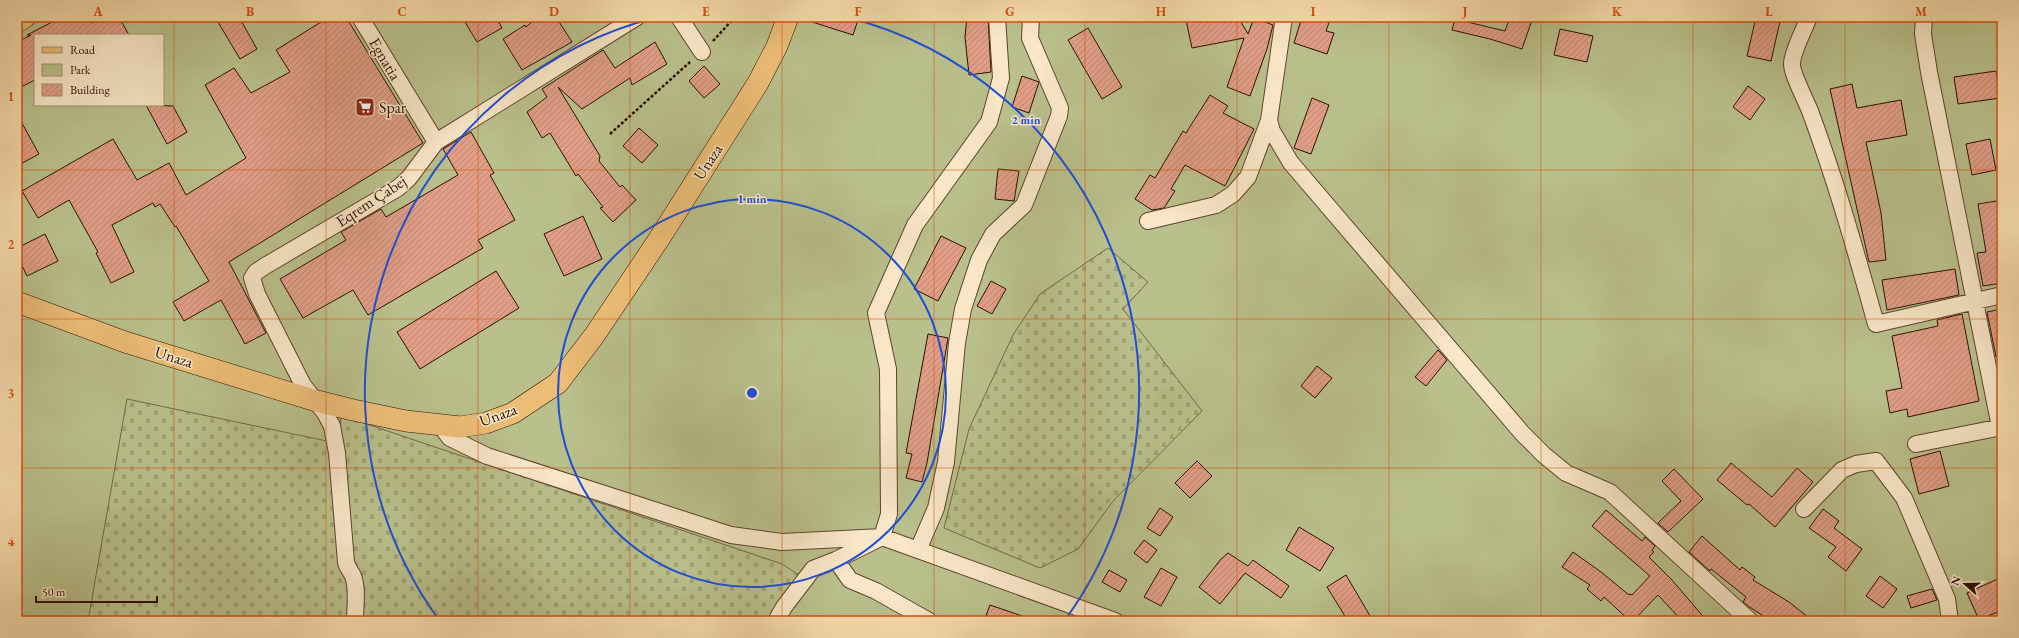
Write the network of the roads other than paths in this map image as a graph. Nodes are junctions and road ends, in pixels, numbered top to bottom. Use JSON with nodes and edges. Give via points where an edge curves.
{"nodes":[{"id":1,"x":25,"y":17,"type":"edge"},
{"id":2,"x":360,"y":17,"type":"edge"},
{"id":3,"x":637,"y":17,"type":"edge"},
{"id":4,"x":679,"y":17,"type":"edge"},
{"id":5,"x":788,"y":17,"type":"edge"},
{"id":6,"x":997,"y":17,"type":"edge"},
{"id":7,"x":1031,"y":17,"type":"edge"},
{"id":8,"x":1284,"y":17,"type":"edge"},
{"id":9,"x":1809,"y":17,"type":"edge"},
{"id":10,"x":1924,"y":17,"type":"edge"},
{"id":11,"x":17,"y":22,"type":"edge"},
{"id":12,"x":702,"y":52,"type":"road end"},
{"id":13,"x":1269,"y":120,"type":"junction"},
{"id":14,"x":436,"y":142,"type":"junction"},
{"id":15,"x":1148,"y":221,"type":"dead end"},
{"id":16,"x":2002,"y":295,"type":"edge"},
{"id":17,"x":1974,"y":301,"type":"junction"},
{"id":18,"x":17,"y":302,"type":"edge"},
{"id":19,"x":313,"y":400,"type":"junction"},
{"id":20,"x":440,"y":425,"type":"junction"},
{"id":21,"x":2001,"y":427,"type":"edge"},
{"id":22,"x":1916,"y":444,"type":"dead end"},
{"id":23,"x":1804,"y":509,"type":"dead end"},
{"id":24,"x":882,"y":537,"type":"junction"},
{"id":25,"x":918,"y":550,"type":"junction"},
{"id":26,"x":836,"y":560,"type":"junction"},
{"id":27,"x":355,"y":621,"type":"edge"},
{"id":28,"x":776,"y":621,"type":"edge"},
{"id":29,"x":929,"y":621,"type":"edge"},
{"id":30,"x":1115,"y":621,"type":"edge"},
{"id":31,"x":1750,"y":621,"type":"edge"},
{"id":32,"x":1950,"y":621,"type":"edge"}],
"edges":[{"from":1,"to":11,"type":"main road"},
{"from":2,"to":14,"type":"street","name":"Egnatia"},
{"from":3,"to":14,"type":"street","name":"Eqrem Çabej"},
{"from":4,"to":12,"type":"street"},
{"from":5,"to":20,"type":"main road","name":"Unaza","via":[[758,83],[723,139],[594,336],[558,383],[513,413],[486,423],[460,427]]},
{"from":6,"to":24,"type":"street","via":[[1001,78],[989,122],[915,225],[876,313],[888,369],[889,514]]},
{"from":7,"to":25,"type":"street","via":[[1030,38],[1060,108],[1059,116],[1024,205],[993,234],[979,260],[963,309],[946,462],[936,508]]},
{"from":8,"to":13,"type":"street"},
{"from":9,"to":17,"type":"street","via":[[1792,63],[1793,72],[1802,88],[1842,203],[1876,324]]},
{"from":10,"to":17,"type":"street","via":[[1929,72]]},
{"from":13,"to":15,"type":"street","via":[[1248,177],[1233,194],[1216,205]]},
{"from":13,"to":31,"type":"street","via":[[1272,132],[1291,163],[1522,433],[1566,473],[1610,492]]},
{"from":14,"to":19,"type":"street","name":"Eqrem Çabej","via":[[410,178],[398,188],[265,266],[252,278],[260,301]]},
{"from":16,"to":17,"type":"street"},
{"from":17,"to":21,"type":"street"},
{"from":18,"to":19,"type":"main road","name":"Unaza","via":[[125,342]]},
{"from":19,"to":20,"type":"main road","name":"Unaza","via":[[399,419]]},
{"from":19,"to":27,"type":"street","via":[[325,413],[332,426],[337,453],[346,562],[353,576]]},
{"from":20,"to":24,"type":"street","via":[[450,438],[487,456],[731,535],[782,542]]},
{"from":21,"to":22,"type":"street"},
{"from":23,"to":32,"type":"street","via":[[1842,470],[1856,464],[1876,461],[1904,498],[1947,599]]},
{"from":24,"to":25,"type":"street"},
{"from":24,"to":26,"type":"street"},
{"from":25,"to":30,"type":"street"},
{"from":26,"to":28,"type":"street","via":[[813,569]]},
{"from":26,"to":29,"type":"street","via":[[850,580],[876,591]]}]}
